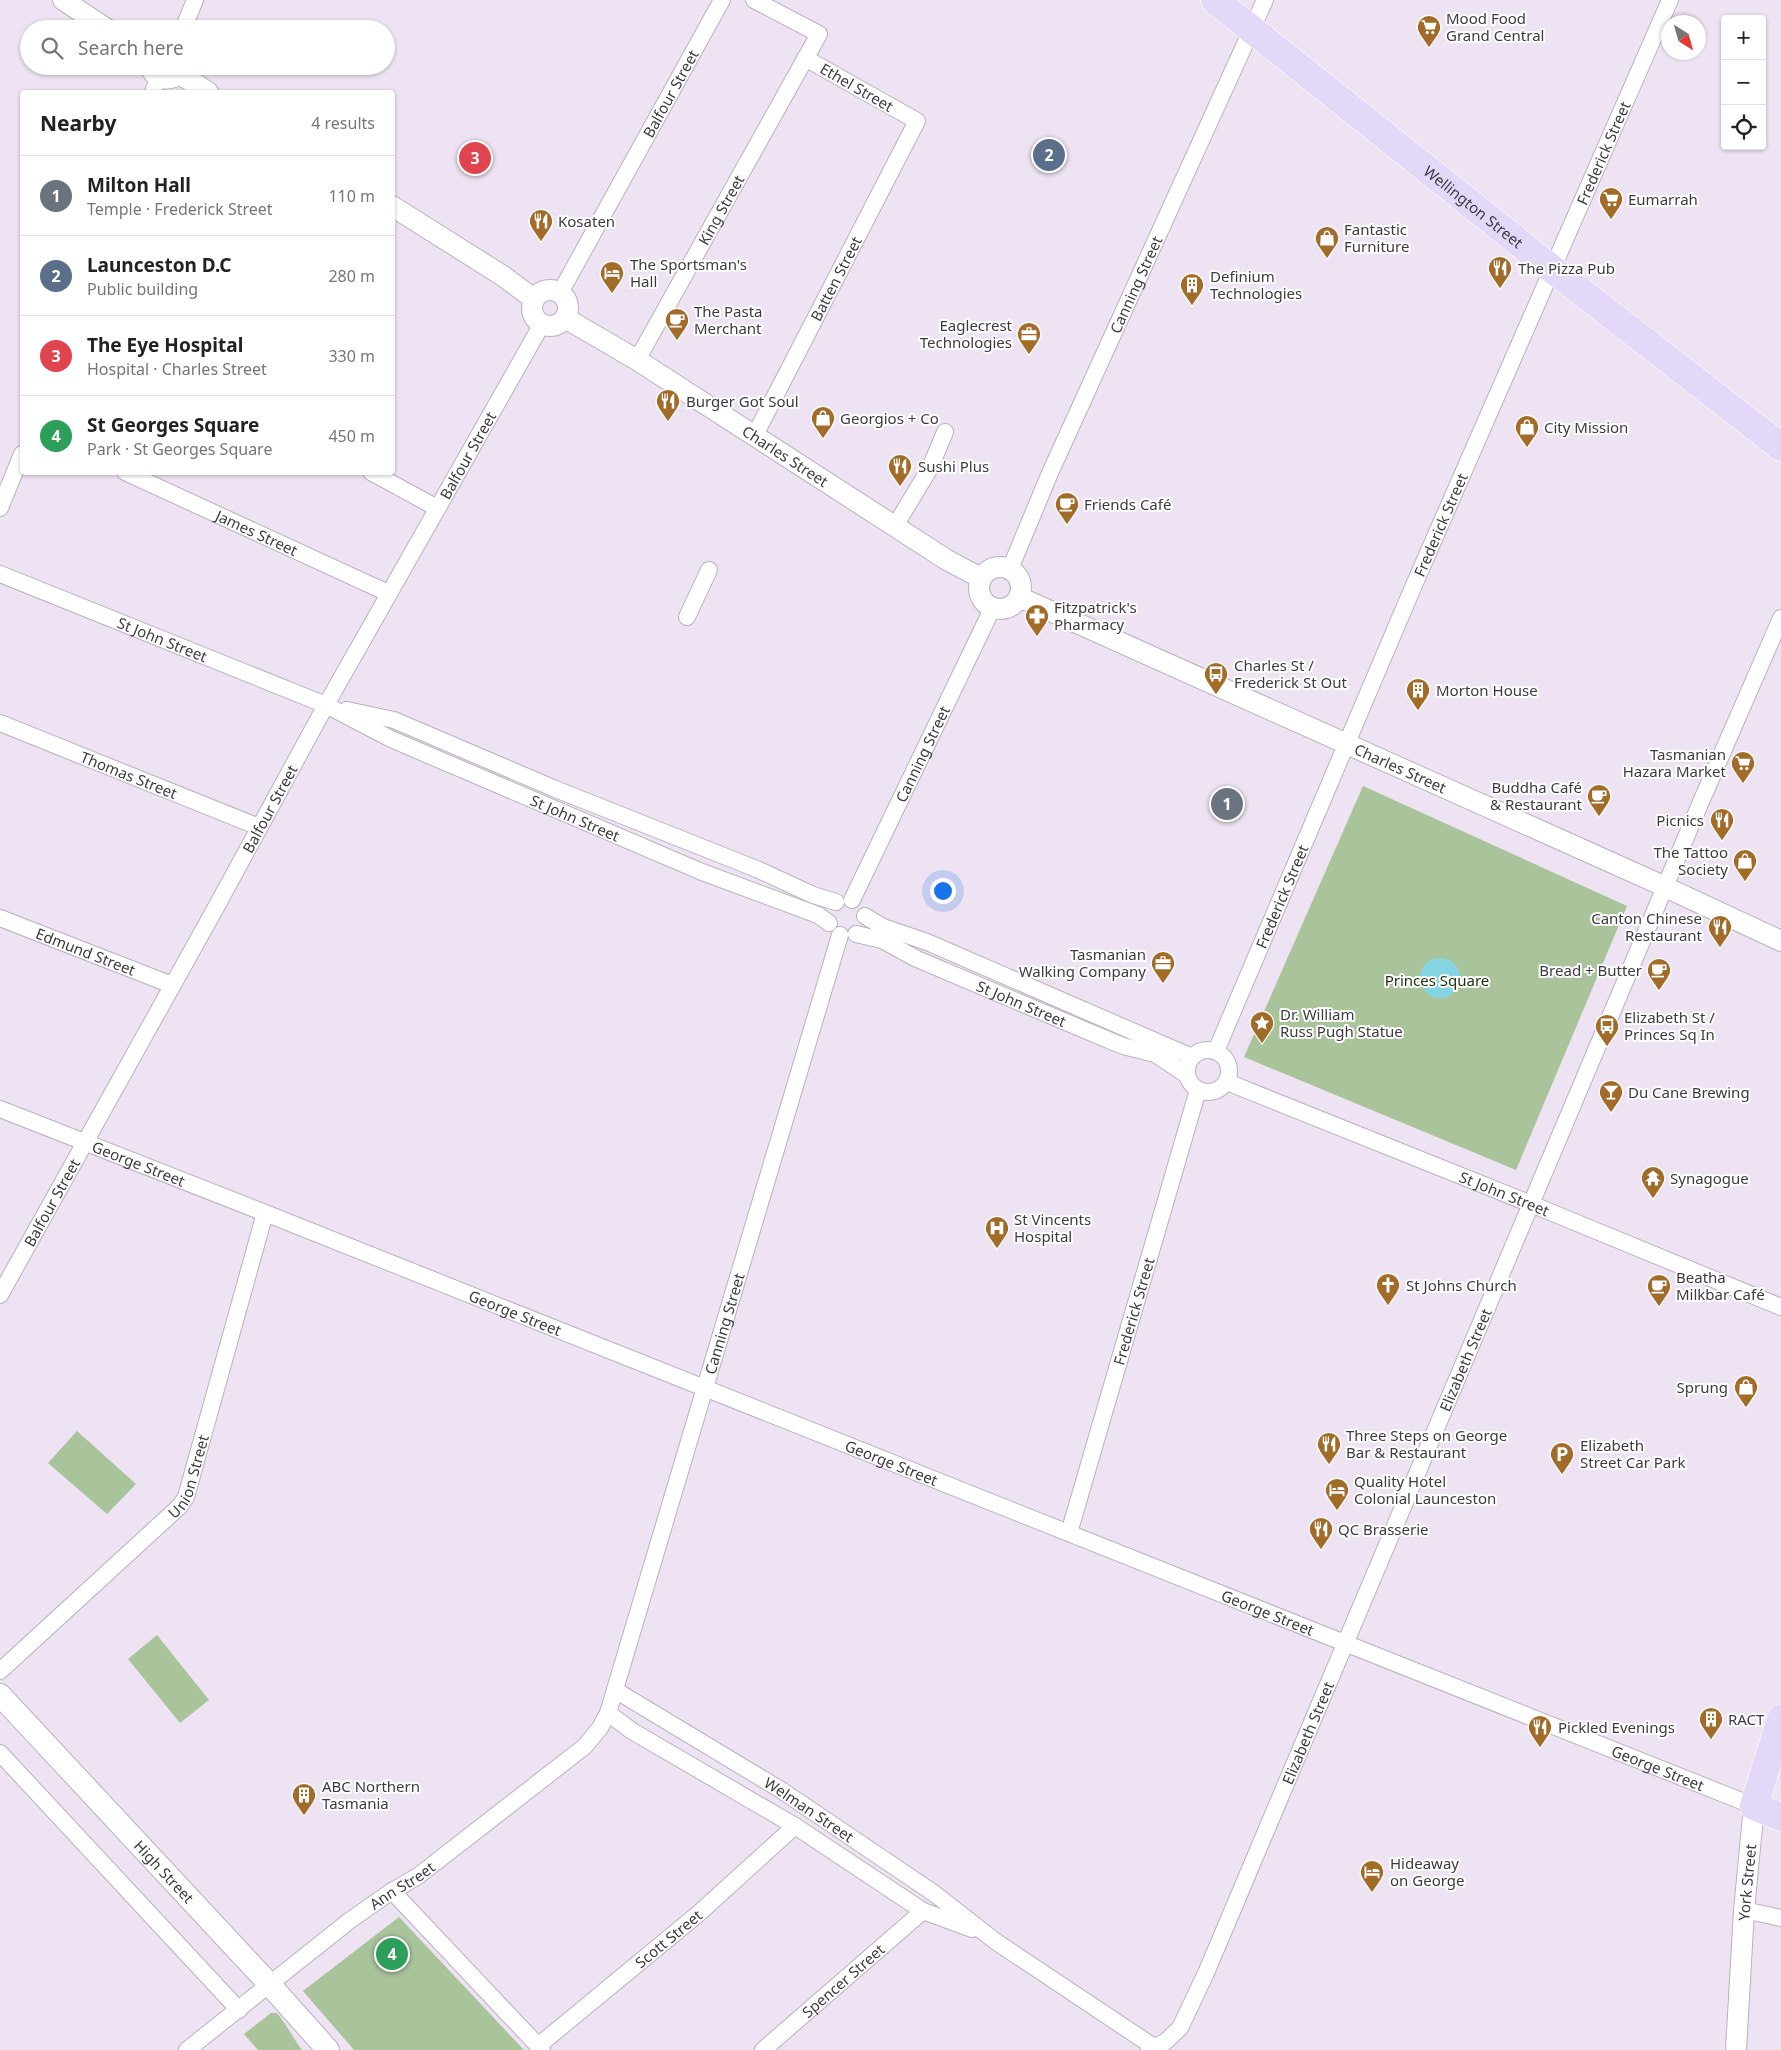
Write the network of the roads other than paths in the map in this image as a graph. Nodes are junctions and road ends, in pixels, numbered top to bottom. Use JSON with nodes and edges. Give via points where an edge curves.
{"nodes":[{"id":1,"x":63,"y":0,"type":"edge"},
{"id":2,"x":195,"y":0,"type":"edge"},
{"id":3,"x":722,"y":0,"type":"edge"},
{"id":4,"x":754,"y":0,"type":"edge"},
{"id":5,"x":1215,"y":0,"type":"edge"},
{"id":6,"x":1265,"y":0,"type":"edge"},
{"id":7,"x":1670,"y":0,"type":"edge"},
{"id":8,"x":94,"y":20,"type":"edge"},
{"id":9,"x":187,"y":20,"type":"edge"},
{"id":10,"x":1252,"y":29,"type":"junction"},
{"id":11,"x":805,"y":58,"type":"junction"},
{"id":12,"x":173,"y":75,"type":"edge"},
{"id":13,"x":186,"y":75,"type":"edge"},
{"id":14,"x":153,"y":79,"type":"edge"},
{"id":15,"x":205,"y":90,"type":"edge"},
{"id":16,"x":917,"y":121,"type":"joint"},
{"id":17,"x":395,"y":208,"type":"edge"},
{"id":18,"x":1552,"y":269,"type":"junction"},
{"id":19,"x":560,"y":293,"type":"junction"},
{"id":20,"x":534,"y":299,"type":"junction"},
{"id":21,"x":565,"y":318,"type":"junction"},
{"id":22,"x":542,"y":324,"type":"junction"},
{"id":23,"x":637,"y":360,"type":"junction"},
{"id":24,"x":945,"y":432,"type":"dead end"},
{"id":25,"x":755,"y":435,"type":"junction"},
{"id":26,"x":1781,"y":447,"type":"edge"},
{"id":27,"x":20,"y":459,"type":"edge"},
{"id":28,"x":132,"y":475,"type":"edge"},
{"id":29,"x":376,"y":475,"type":"edge"},
{"id":30,"x":0,"y":508,"type":"edge"},
{"id":31,"x":437,"y":508,"type":"junction"},
{"id":32,"x":895,"y":526,"type":"junction"},
{"id":33,"x":1010,"y":569,"type":"junction"},
{"id":34,"x":710,"y":570,"type":"dead end"},
{"id":35,"x":0,"y":574,"type":"edge"},
{"id":36,"x":981,"y":578,"type":"junction"},
{"id":37,"x":388,"y":593,"type":"junction"},
{"id":38,"x":1018,"y":596,"type":"junction"},
{"id":39,"x":993,"y":608,"type":"junction"},
{"id":40,"x":687,"y":617,"type":"dead end"},
{"id":41,"x":1781,"y":618,"type":"edge"},
{"id":42,"x":326,"y":705,"type":"junction"},
{"id":43,"x":0,"y":723,"type":"edge"},
{"id":44,"x":1348,"y":744,"type":"junction"},
{"id":45,"x":553,"y":788,"type":"junction"},
{"id":46,"x":545,"y":806,"type":"junction"},
{"id":47,"x":627,"y":818,"type":"junction"},
{"id":48,"x":259,"y":827,"type":"junction"},
{"id":49,"x":618,"y":837,"type":"junction"},
{"id":50,"x":784,"y":881,"type":"junction"},
{"id":51,"x":1666,"y":887,"type":"junction"},
{"id":52,"x":776,"y":900,"type":"junction"},
{"id":53,"x":844,"y":901,"type":"junction"},
{"id":54,"x":865,"y":916,"type":"junction"},
{"id":55,"x":0,"y":918,"type":"edge"},
{"id":56,"x":829,"y":923,"type":"junction"},
{"id":57,"x":848,"y":934,"type":"junction"},
{"id":58,"x":1781,"y":941,"type":"edge"},
{"id":59,"x":940,"y":948,"type":"junction"},
{"id":60,"x":933,"y":966,"type":"junction"},
{"id":61,"x":1002,"y":975,"type":"junction"},
{"id":62,"x":172,"y":985,"type":"junction"},
{"id":63,"x":996,"y":992,"type":"junction"},
{"id":64,"x":1055,"y":998,"type":"junction"},
{"id":65,"x":1047,"y":1014,"type":"junction"},
{"id":66,"x":1093,"y":1015,"type":"junction"},
{"id":67,"x":1087,"y":1031,"type":"junction"},
{"id":68,"x":1216,"y":1051,"type":"junction"},
{"id":69,"x":1192,"y":1057,"type":"junction"},
{"id":70,"x":1187,"y":1075,"type":"junction"},
{"id":71,"x":1227,"y":1082,"type":"junction"},
{"id":72,"x":1198,"y":1090,"type":"junction"},
{"id":73,"x":0,"y":1109,"type":"edge"},
{"id":74,"x":86,"y":1143,"type":"junction"},
{"id":75,"x":1531,"y":1204,"type":"junction"},
{"id":76,"x":265,"y":1212,"type":"junction"},
{"id":77,"x":0,"y":1295,"type":"edge"},
{"id":78,"x":1781,"y":1307,"type":"edge"},
{"id":79,"x":705,"y":1388,"type":"junction"},
{"id":80,"x":1070,"y":1533,"type":"junction"},
{"id":81,"x":1346,"y":1643,"type":"junction"},
{"id":82,"x":0,"y":1671,"type":"edge"},
{"id":83,"x":615,"y":1690,"type":"junction"},
{"id":84,"x":0,"y":1696,"type":"edge"},
{"id":85,"x":608,"y":1713,"type":"junction"},
{"id":86,"x":1781,"y":1719,"type":"edge"},
{"id":87,"x":0,"y":1753,"type":"edge"},
{"id":88,"x":1754,"y":1806,"type":"junction"},
{"id":89,"x":1781,"y":1817,"type":"edge"},
{"id":90,"x":795,"y":1826,"type":"junction"},
{"id":91,"x":392,"y":1891,"type":"junction"},
{"id":92,"x":1744,"y":1910,"type":"junction"},
{"id":93,"x":923,"y":1911,"type":"junction"},
{"id":94,"x":1781,"y":1918,"type":"edge"},
{"id":95,"x":995,"y":1941,"type":"junction"},
{"id":96,"x":270,"y":1985,"type":"junction"},
{"id":97,"x":239,"y":2010,"type":"junction"},
{"id":98,"x":1160,"y":2047,"type":"edge"},
{"id":99,"x":540,"y":2048,"type":"edge"},
{"id":100,"x":187,"y":2050,"type":"edge"},
{"id":101,"x":328,"y":2050,"type":"edge"},
{"id":102,"x":763,"y":2050,"type":"edge"},
{"id":103,"x":1736,"y":2050,"type":"edge"}],
"edges":[{"from":1,"to":8,"type":"street"},
{"from":2,"to":9,"type":"street"},
{"from":3,"to":19,"type":"street","name":"Balfour Street"},
{"from":4,"to":11,"type":"street","name":"Ethel Street","via":[[819,34]]},
{"from":5,"to":10,"type":"highway","name":"Wellington Street"},
{"from":6,"to":10,"type":"street","name":"Canning Street"},
{"from":7,"to":18,"type":"street","name":"Frederick Street"},
{"from":10,"to":18,"type":"highway","name":"Wellington Street"},
{"from":10,"to":33,"type":"street","name":"Canning Street","via":[[1050,473]]},
{"from":11,"to":16,"type":"street","name":"Ethel Street"},
{"from":11,"to":23,"type":"street","name":"King Street"},
{"from":12,"to":14,"type":"street","via":[[168,79]]},
{"from":13,"to":15,"type":"street"},
{"from":16,"to":25,"type":"street","name":"Batten Street"},
{"from":17,"to":20,"type":"street"},
{"from":18,"to":26,"type":"highway","name":"Wellington Street"},
{"from":18,"to":44,"type":"street","name":"Frederick Street"},
{"from":19,"to":20,"type":"street","via":[[545,290]]},
{"from":19,"to":21,"type":"street","via":[[567,302]]},
{"from":20,"to":22,"type":"street","via":[[532,311]]},
{"from":21,"to":22,"type":"street","via":[[557,325]]},
{"from":21,"to":23,"type":"street","name":"Charles Street"},
{"from":22,"to":31,"type":"street","name":"Balfour Street"},
{"from":23,"to":25,"type":"street","name":"Charles Street"},
{"from":24,"to":32,"type":"street","via":[[930,468]]},
{"from":25,"to":32,"type":"street","name":"Charles Street"},
{"from":27,"to":30,"type":"street"},
{"from":28,"to":37,"type":"street","name":"James Street"},
{"from":29,"to":31,"type":"street"},
{"from":31,"to":37,"type":"street","name":"Balfour Street"},
{"from":32,"to":36,"type":"street","name":"Charles Street"},
{"from":33,"to":36,"type":"street","via":[[990,569]]},
{"from":33,"to":38,"type":"street","via":[[1020,584]]},
{"from":34,"to":40,"type":"street"},
{"from":35,"to":42,"type":"street","name":"St John Street"},
{"from":36,"to":39,"type":"street","via":[[980,595]]},
{"from":37,"to":42,"type":"street","name":"Balfour Street"},
{"from":38,"to":39,"type":"street","via":[[1005,608]]},
{"from":38,"to":44,"type":"street","name":"Charles Street"},
{"from":39,"to":53,"type":"street","name":"Canning Street"},
{"from":41,"to":51,"type":"street","name":"Elizabeth Street"},
{"from":42,"to":45,"type":"street","name":"St John Street","via":[[394,720]]},
{"from":42,"to":46,"type":"street","name":"St John Street","via":[[391,739]]},
{"from":42,"to":48,"type":"street","name":"Balfour Street"},
{"from":43,"to":48,"type":"street","name":"Thomas Street"},
{"from":44,"to":51,"type":"street","name":"Charles Street"},
{"from":44,"to":68,"type":"street","name":"Frederick Street"},
{"from":45,"to":46,"type":"street"},
{"from":45,"to":47,"type":"street","name":"St John Street"},
{"from":46,"to":49,"type":"street","name":"St John Street"},
{"from":47,"to":49,"type":"street"},
{"from":47,"to":50,"type":"street","name":"St John Street"},
{"from":48,"to":62,"type":"street","name":"Balfour Street"},
{"from":49,"to":52,"type":"street","name":"St John Street"},
{"from":50,"to":52,"type":"street"},
{"from":50,"to":53,"type":"street","name":"St John Street","via":[[813,895]]},
{"from":51,"to":58,"type":"street","name":"Charles Street"},
{"from":51,"to":75,"type":"street","name":"Elizabeth Street"},
{"from":52,"to":56,"type":"street","name":"St John Street","via":[[818,915]]},
{"from":53,"to":54,"type":"street","via":[[861,906]]},
{"from":53,"to":56,"type":"street","via":[[830,911]]},
{"from":54,"to":57,"type":"street","via":[[863,926]]},
{"from":54,"to":59,"type":"street","name":"St John Street","via":[[882,927]]},
{"from":55,"to":62,"type":"street","name":"Edmund Street"},
{"from":56,"to":57,"type":"street","via":[[831,928]]},
{"from":57,"to":60,"type":"street","name":"St John Street","via":[[882,940]]},
{"from":57,"to":79,"type":"street","name":"Canning Street"},
{"from":59,"to":60,"type":"street"},
{"from":59,"to":61,"type":"street","name":"St John Street"},
{"from":60,"to":63,"type":"street","name":"St John Street"},
{"from":61,"to":63,"type":"street"},
{"from":61,"to":64,"type":"street","name":"St John Street"},
{"from":62,"to":74,"type":"street","name":"Balfour Street"},
{"from":63,"to":65,"type":"street","name":"St John Street"},
{"from":64,"to":65,"type":"street"},
{"from":64,"to":66,"type":"street","name":"St John Street"},
{"from":65,"to":67,"type":"street","name":"St John Street"},
{"from":66,"to":67,"type":"street"},
{"from":66,"to":69,"type":"street","name":"St John Street"},
{"from":67,"to":70,"type":"street","name":"St John Street","via":[[1155,1054]]},
{"from":68,"to":69,"type":"street","via":[[1203,1050]]},
{"from":68,"to":71,"type":"street","via":[[1227,1061]]},
{"from":69,"to":70,"type":"street","via":[[1188,1062]]},
{"from":70,"to":72,"type":"street"},
{"from":71,"to":72,"type":"street","via":[[1211,1092]]},
{"from":71,"to":75,"type":"street","name":"St John Street"},
{"from":72,"to":80,"type":"street","name":"Frederick Street"},
{"from":73,"to":74,"type":"street","name":"George Street"},
{"from":74,"to":76,"type":"street","name":"George Street"},
{"from":74,"to":77,"type":"street","name":"Balfour Street"},
{"from":75,"to":78,"type":"street","name":"St John Street"},
{"from":75,"to":81,"type":"street","name":"Elizabeth Street"},
{"from":76,"to":79,"type":"street","name":"George Street"},
{"from":76,"to":82,"type":"street","name":"Union Street","via":[[186,1497]]},
{"from":79,"to":80,"type":"street","name":"George Street"},
{"from":79,"to":83,"type":"street","name":"Canning Street"},
{"from":80,"to":81,"type":"street","name":"George Street"},
{"from":81,"to":88,"type":"street","name":"George Street"},
{"from":81,"to":98,"type":"street","name":"Elizabeth Street","via":[[1206,1973],[1180,2028]]},
{"from":83,"to":85,"type":"street","name":"Canning Street"},
{"from":83,"to":95,"type":"street","name":"Welman Street","via":[[781,1790],[935,1894]]},
{"from":84,"to":96,"type":"main road","name":"High Street"},
{"from":85,"to":90,"type":"street","name":"Welman Street","via":[[632,1731]]},
{"from":85,"to":91,"type":"street","name":"Ann Street","via":[[584,1747],[418,1876]]},
{"from":86,"to":88,"type":"highway","name":"York Street"},
{"from":87,"to":97,"type":"street"},
{"from":88,"to":89,"type":"highway","name":"George Street"},
{"from":88,"to":92,"type":"street","name":"York Street"},
{"from":90,"to":93,"type":"street","name":"Welman Street"},
{"from":90,"to":99,"type":"street","name":"Scott Street","via":[[698,1914]]},
{"from":91,"to":96,"type":"street","name":"Ann Street"},
{"from":91,"to":99,"type":"street"},
{"from":92,"to":94,"type":"street"},
{"from":92,"to":103,"type":"street","name":"York Street"},
{"from":93,"to":95,"type":"street","name":"Welman Street","via":[[978,1931]]},
{"from":93,"to":102,"type":"street","name":"Spencer Street"},
{"from":95,"to":98,"type":"street","name":"Welman Street"},
{"from":96,"to":97,"type":"street","name":"Ann Street"},
{"from":96,"to":101,"type":"main road","name":"High Street"},
{"from":97,"to":100,"type":"street","name":"Ann Street"}]}
